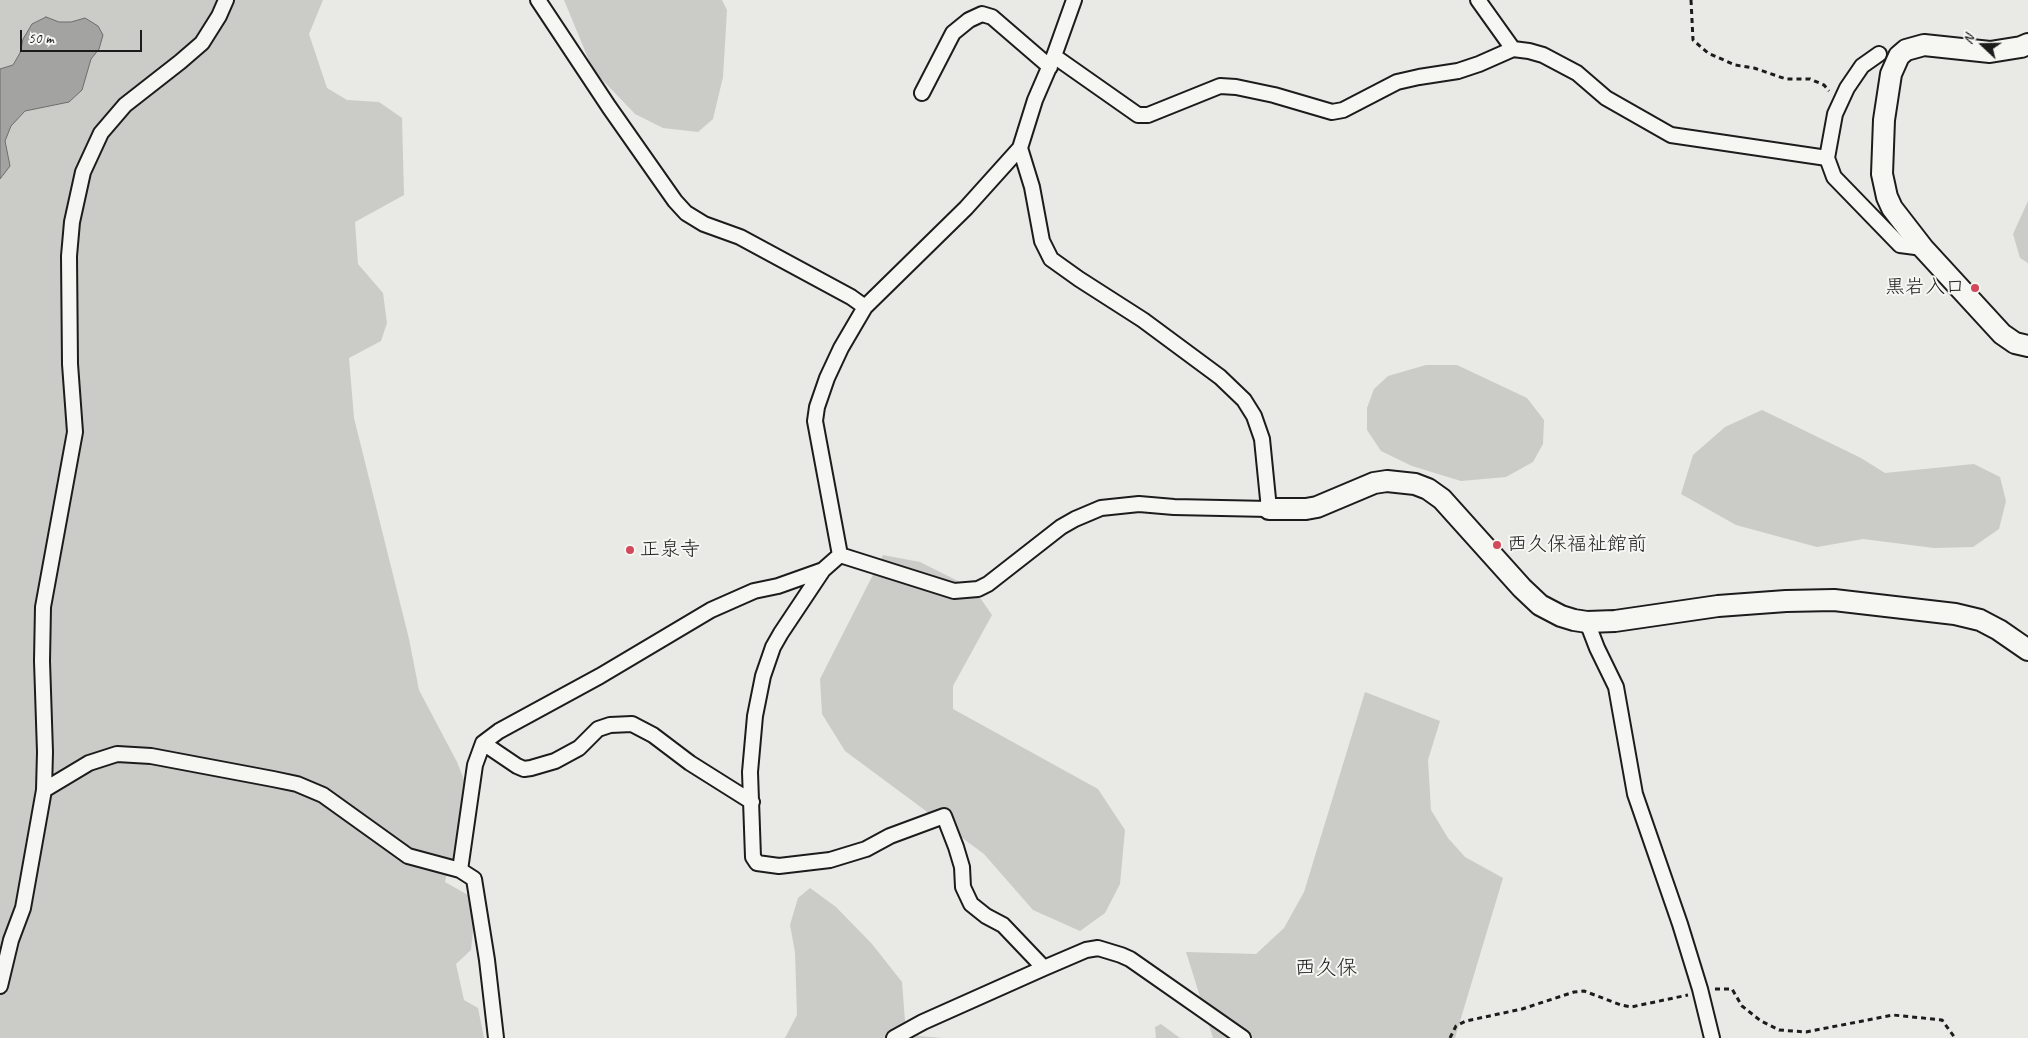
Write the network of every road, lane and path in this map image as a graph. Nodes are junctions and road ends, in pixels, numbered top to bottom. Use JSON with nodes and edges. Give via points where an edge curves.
{"nodes":[{"id":1,"x":226,"y":0,"type":"edge"},
{"id":2,"x":538,"y":0,"type":"edge"},
{"id":3,"x":1074,"y":0,"type":"edge"},
{"id":4,"x":1478,"y":0,"type":"edge"},
{"id":5,"x":1692,"y":0,"type":"edge"},
{"id":6,"x":2028,"y":44,"type":"edge"},
{"id":7,"x":1513,"y":49,"type":"junction"},
{"id":8,"x":1879,"y":54,"type":"dead end"},
{"id":9,"x":1052,"y":62,"type":"junction"},
{"id":10,"x":922,"y":92,"type":"dead end"},
{"id":11,"x":1840,"y":103,"type":"junction"},
{"id":12,"x":1020,"y":148,"type":"junction"},
{"id":13,"x":1827,"y":158,"type":"junction"},
{"id":14,"x":1923,"y":248,"type":"junction"},
{"id":15,"x":865,"y":307,"type":"junction"},
{"id":16,"x":2028,"y":346,"type":"edge"},
{"id":17,"x":1269,"y":509,"type":"junction"},
{"id":18,"x":840,"y":555,"type":"junction"},
{"id":19,"x":823,"y":570,"type":"junction"},
{"id":20,"x":1587,"y":622,"type":"junction"},
{"id":21,"x":2028,"y":650,"type":"edge"},
{"id":22,"x":482,"y":743,"type":"junction"},
{"id":23,"x":44,"y":790,"type":"junction"},
{"id":24,"x":752,"y":802,"type":"junction"},
{"id":25,"x":460,"y":870,"type":"junction"},
{"id":26,"x":1044,"y":968,"type":"junction"},
{"id":27,"x":0,"y":986,"type":"edge"},
{"id":28,"x":1700,"y":989,"type":"junction"},
{"id":29,"x":496,"y":1038,"type":"edge"},
{"id":30,"x":894,"y":1038,"type":"edge"},
{"id":31,"x":1243,"y":1038,"type":"edge"},
{"id":32,"x":1450,"y":1038,"type":"edge"},
{"id":33,"x":1712,"y":1038,"type":"edge"},
{"id":34,"x":1955,"y":1038,"type":"edge"}],
"edges":[{"from":1,"to":23,"type":"street","via":[[202,42],[125,105],[101,133],[83,172],[72,222],[69,256],[70,364],[75,432],[43,607]]},
{"from":2,"to":15,"type":"street","via":[[609,107],[686,213],[704,224],[740,237]]},
{"from":3,"to":9,"type":"street"},
{"from":4,"to":7,"type":"street"},
{"from":5,"to":11,"type":"path","via":[[1693,40],[1708,53],[1735,66],[1754,68],[1786,79],[1810,79],[1824,85]]},
{"from":6,"to":14,"type":"street","via":[[1990,52],[1924,45],[1906,50],[1894,64],[1884,120],[1882,174],[1892,208]]},
{"from":7,"to":9,"type":"street","via":[[1458,71],[1397,82],[1343,110],[1332,112],[1274,95],[1220,86],[1148,115],[1138,115]]},
{"from":7,"to":13,"type":"street","via":[[1543,55],[1578,73],[1606,98],[1671,135]]},
{"from":8,"to":11,"type":"street","via":[[1862,66]]},
{"from":9,"to":10,"type":"street","via":[[982,14],[953,33]]},
{"from":9,"to":12,"type":"street","via":[[1035,100]]},
{"from":11,"to":13,"type":"street"},
{"from":12,"to":15,"type":"street","via":[[966,208]]},
{"from":12,"to":17,"type":"street","via":[[1032,186],[1042,241],[1051,259],[1143,320],[1220,377],[1244,400],[1262,439]]},
{"from":13,"to":14,"type":"street","via":[[1834,177],[1900,245]]},
{"from":14,"to":16,"type":"street","via":[[2002,334],[2015,343]]},
{"from":15,"to":18,"type":"street","via":[[827,378],[815,422]]},
{"from":17,"to":18,"type":"street","via":[[1138,504],[1100,508],[1061,528],[988,584],[966,591],[940,588]]},
{"from":17,"to":20,"type":"street","via":[[1317,507],[1374,483],[1400,482],[1422,486],[1454,510],[1540,605],[1561,616]]},
{"from":18,"to":19,"type":"street"},
{"from":19,"to":22,"type":"street","via":[[754,591],[711,610]]},
{"from":19,"to":24,"type":"street","via":[[780,633],[763,676],[755,716],[750,772]]},
{"from":20,"to":21,"type":"street","via":[[1718,606],[1834,600],[1955,614],[1980,620]]},
{"from":20,"to":28,"type":"street","via":[[1616,687],[1635,794]]},
{"from":22,"to":24,"type":"street","via":[[524,769],[555,761],[579,748],[598,729],[632,724],[654,734],[690,763]]},
{"from":22,"to":25,"type":"street","via":[[475,765]]},
{"from":23,"to":25,"type":"street","via":[[89,763],[117,754],[151,756],[273,779],[297,784],[323,795],[408,856]]},
{"from":23,"to":27,"type":"street","via":[[23,908]]},
{"from":24,"to":26,"type":"street","via":[[753,856],[757,863],[764,865],[830,860],[866,849],[890,836],[944,816],[962,867],[963,887],[971,904],[1003,925]]},
{"from":25,"to":29,"type":"street","via":[[474,880],[488,960]]},
{"from":26,"to":30,"type":"street"},
{"from":26,"to":31,"type":"street","via":[[1086,950],[1098,948],[1121,955]]},
{"from":28,"to":32,"type":"path","via":[[1688,995],[1631,1007],[1584,991],[1574,992],[1522,1009],[1466,1021],[1456,1026]]},
{"from":28,"to":33,"type":"street"},
{"from":28,"to":34,"type":"path","via":[[1732,989],[1742,1006],[1779,1030],[1806,1032],[1893,1015],[1942,1020]]}]}
